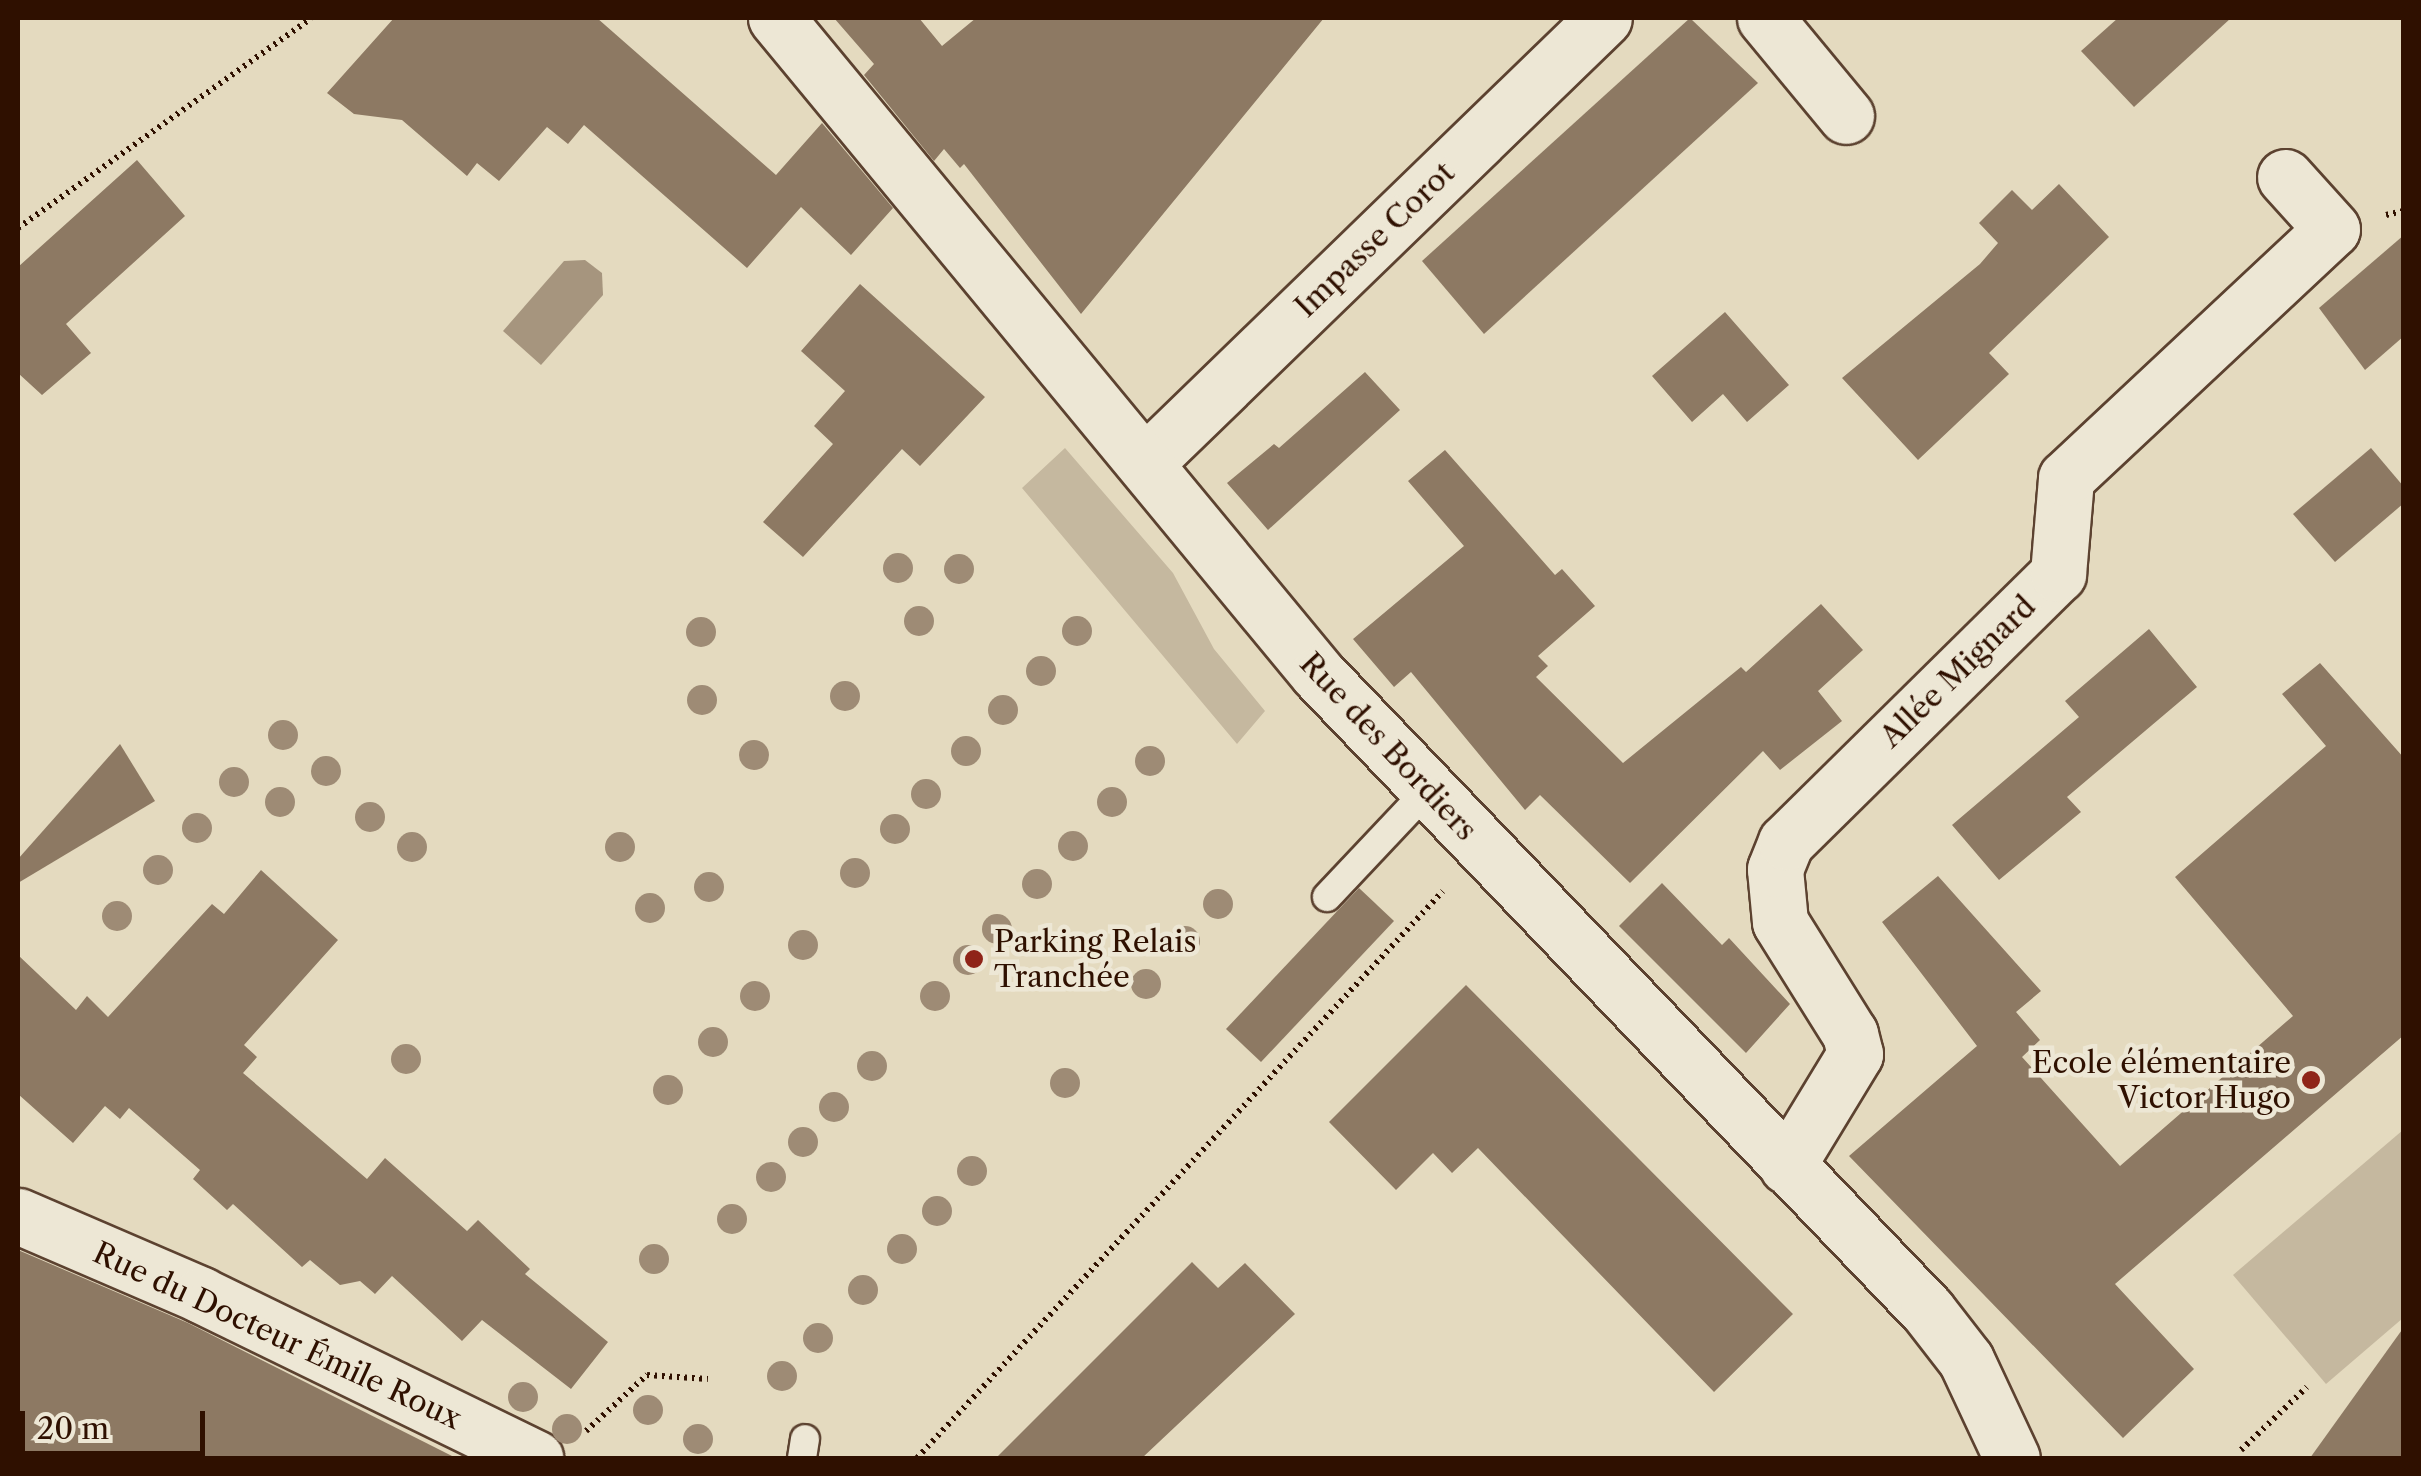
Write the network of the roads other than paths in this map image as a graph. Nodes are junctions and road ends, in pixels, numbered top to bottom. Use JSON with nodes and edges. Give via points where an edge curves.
{"nodes":[{"id":1,"x":776,"y":18,"type":"edge"},
{"id":2,"x":1604,"y":18,"type":"edge"},
{"id":3,"x":1765,"y":18,"type":"edge"},
{"id":4,"x":1846,"y":116,"type":"dead end"},
{"id":5,"x":2285,"y":176,"type":"dead end"},
{"id":6,"x":1145,"y":464,"type":"junction"},
{"id":7,"x":1426,"y":792,"type":"junction"},
{"id":8,"x":1327,"y":898,"type":"dead end"},
{"id":9,"x":1787,"y":1166,"type":"junction"},
{"id":10,"x":18,"y":1216,"type":"edge"},
{"id":11,"x":535,"y":1458,"type":"edge"},
{"id":12,"x":2012,"y":1458,"type":"edge"}],
"edges":[{"from":1,"to":6,"type":"street","name":"Rue des Bordiers"},
{"from":2,"to":6,"type":"street","name":"Impasse Corot"},
{"from":3,"to":4,"type":"street"},
{"from":5,"to":9,"type":"street","name":"Allée Mignard","via":[[2332,229],[2066,478],[2058,574],[1786,842],[1776,869],[1780,922],[1850,1034],[1855,1054]]},
{"from":6,"to":7,"type":"street","name":"Rue des Bordiers"},
{"from":7,"to":8,"type":"lane"},
{"from":7,"to":9,"type":"street","name":"Rue des Bordiers"},
{"from":9,"to":12,"type":"street","name":"Rue des Bordiers","via":[[1966,1360]]},
{"from":10,"to":11,"type":"street","name":"Rue du Docteur Émile Roux","via":[[201,1296]]}]}
